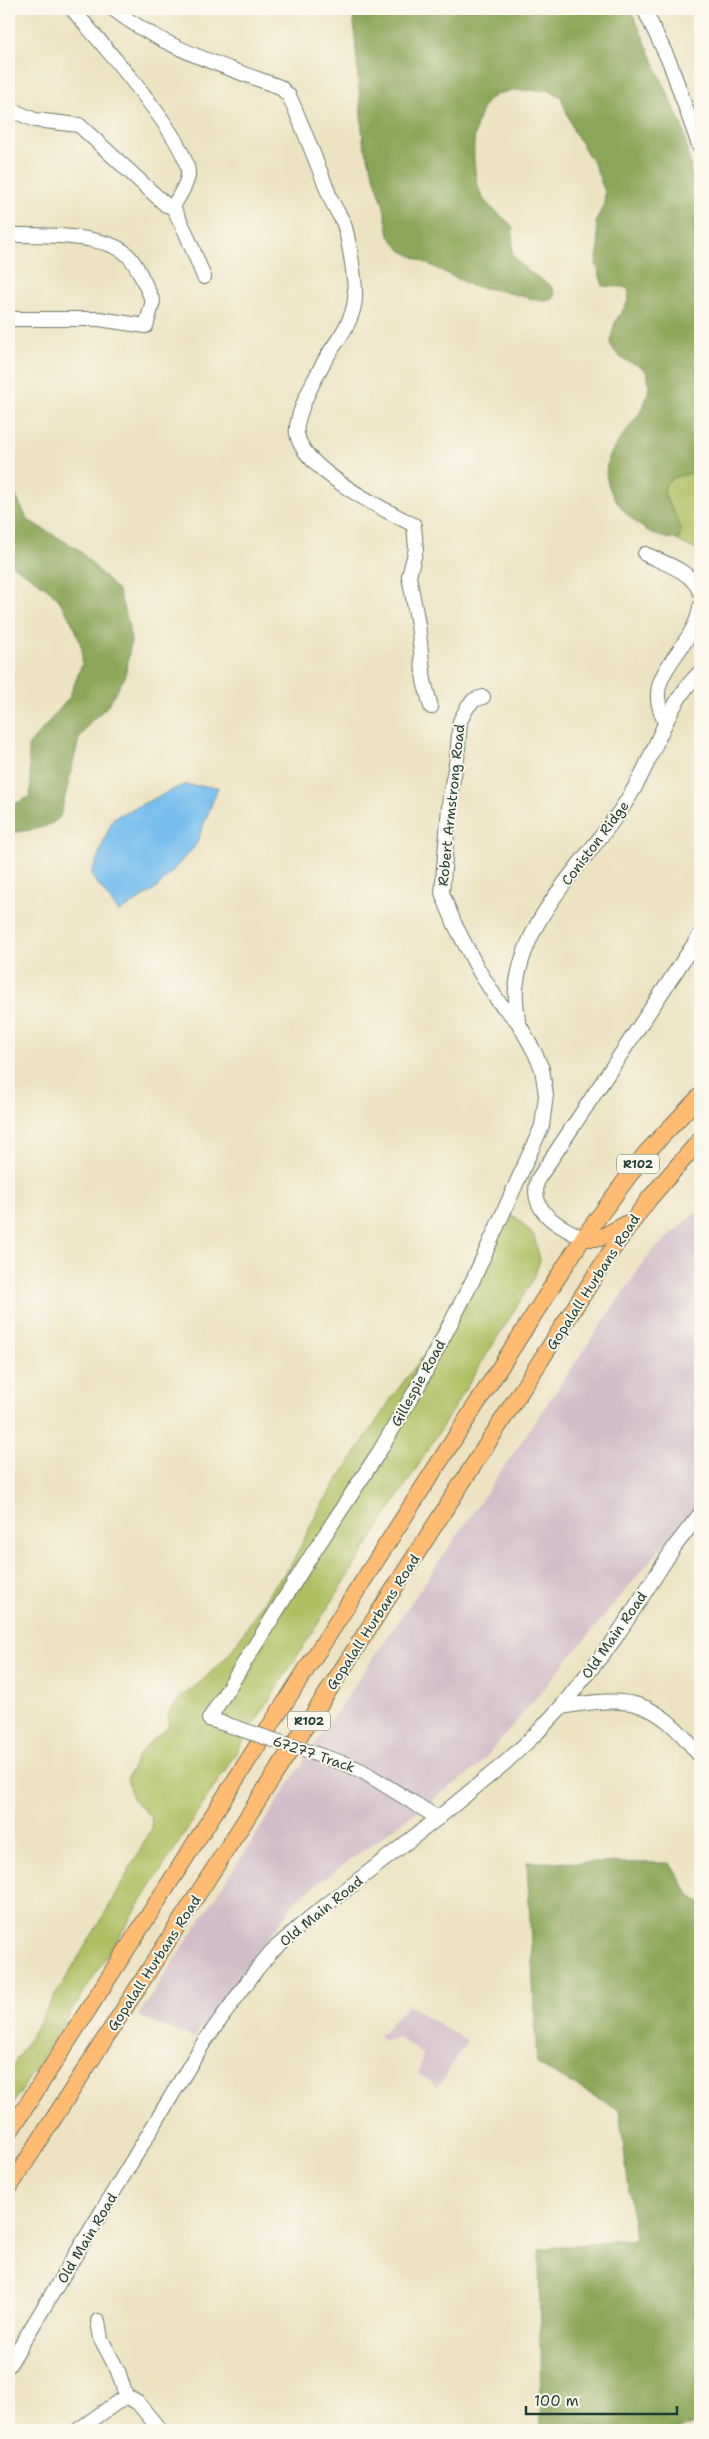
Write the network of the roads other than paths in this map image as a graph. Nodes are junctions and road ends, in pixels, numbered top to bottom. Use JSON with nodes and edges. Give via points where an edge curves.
{"nodes":[{"id":1,"x":72,"y":9,"type":"edge"},
{"id":2,"x":113,"y":9,"type":"edge"},
{"id":3,"x":644,"y":9,"type":"edge"},
{"id":4,"x":9,"y":109,"type":"edge"},
{"id":5,"x":700,"y":148,"type":"edge"},
{"id":6,"x":173,"y":207,"type":"junction"},
{"id":7,"x":9,"y":235,"type":"edge"},
{"id":8,"x":204,"y":277,"type":"dead end"},
{"id":9,"x":9,"y":319,"type":"edge"},
{"id":10,"x":645,"y":554,"type":"dead end"},
{"id":11,"x":700,"y":592,"type":"edge"},
{"id":12,"x":700,"y":607,"type":"edge"},
{"id":13,"x":700,"y":672,"type":"edge"},
{"id":14,"x":483,"y":697,"type":"dead end"},
{"id":15,"x":431,"y":707,"type":"dead end"},
{"id":16,"x":665,"y":723,"type":"junction"},
{"id":17,"x":700,"y":935,"type":"edge"},
{"id":18,"x":516,"y":991,"type":"junction"},
{"id":19,"x":498,"y":1000,"type":"junction"},
{"id":20,"x":518,"y":1022,"type":"junction"},
{"id":21,"x":700,"y":1096,"type":"edge"},
{"id":22,"x":700,"y":1140,"type":"edge"},
{"id":23,"x":632,"y":1221,"type":"junction"},
{"id":24,"x":583,"y":1238,"type":"junction"},
{"id":25,"x":598,"y":1272,"type":"junction"},
{"id":26,"x":700,"y":1514,"type":"edge"},
{"id":27,"x":561,"y":1707,"type":"junction"},
{"id":28,"x":209,"y":1719,"type":"joint"},
{"id":29,"x":700,"y":1756,"type":"edge"},
{"id":30,"x":438,"y":1818,"type":"junction"},
{"id":31,"x":9,"y":2133,"type":"edge"},
{"id":32,"x":9,"y":2188,"type":"edge"},
{"id":33,"x":98,"y":2321,"type":"dead end"},
{"id":34,"x":9,"y":2365,"type":"edge"},
{"id":35,"x":126,"y":2396,"type":"junction"},
{"id":36,"x":78,"y":2430,"type":"edge"},
{"id":37,"x":160,"y":2430,"type":"edge"}],
"edges":[{"from":1,"to":6,"type":"street","via":[[147,98],[181,152],[188,176]]},
{"from":2,"to":15,"type":"street","via":[[187,53],[280,87],[295,109],[333,205],[344,224],[355,300],[347,326],[307,396],[297,435],[308,454],[346,489],[414,525],[416,549],[409,576],[424,681]]},
{"from":3,"to":5,"type":"street","via":[[670,63]]},
{"from":4,"to":6,"type":"street","via":[[35,120],[79,125],[166,205]]},
{"from":6,"to":8,"type":"street"},
{"from":7,"to":9,"type":"street","via":[[87,238],[123,252],[136,268],[153,301],[146,326],[99,318]]},
{"from":10,"to":11,"type":"street","via":[[687,575],[698,585]]},
{"from":12,"to":16,"type":"street","via":[[690,634],[658,686],[658,702]]},
{"from":13,"to":16,"type":"street","name":"Coniston Ridge"},
{"from":14,"to":19,"type":"street","name":"Robert Armstrong Road","via":[[468,706],[460,721],[441,887],[454,925]]},
{"from":16,"to":18,"type":"street","name":"Coniston Ridge","via":[[630,797],[551,900],[528,948]]},
{"from":17,"to":24,"type":"street","via":[[538,1179],[535,1197],[543,1213]]},
{"from":18,"to":19,"type":"street","via":[[507,1000]]},
{"from":18,"to":20,"type":"street","name":"Coniston Ridge"},
{"from":19,"to":20,"type":"street","name":"Robert Armstrong Road"},
{"from":20,"to":28,"type":"street","name":"Gillespie Road","via":[[542,1069],[546,1095],[546,1108],[536,1142],[516,1179],[503,1216],[473,1280],[418,1386]]},
{"from":21,"to":24,"type":"main road","number":"R102","via":[[645,1154]]},
{"from":22,"to":23,"type":"main road","name":"Gopalall Hurbans Road","number":"R102"},
{"from":23,"to":24,"type":"main road","via":[[600,1238]]},
{"from":23,"to":25,"type":"main road","name":"Gopalall Hurbans Road","number":"R102"},
{"from":24,"to":25,"type":"main road","via":[[594,1249]]},
{"from":24,"to":31,"type":"main road","number":"R102"},
{"from":25,"to":32,"type":"main road","name":"Gopalall Hurbans Road","number":"R102"},
{"from":26,"to":27,"type":"street","name":"Old Main Road","via":[[675,1546],[614,1640]]},
{"from":27,"to":29,"type":"street","via":[[597,1702],[640,1705],[669,1720]]},
{"from":27,"to":30,"type":"street","name":"Old Main Road","via":[[506,1762]]},
{"from":28,"to":30,"type":"street","name":"67277 Track","bridge":true,"via":[[346,1764],[370,1775]]},
{"from":30,"to":34,"type":"street","name":"Old Main Road","via":[[306,1920],[271,1952],[199,2050]]},
{"from":33,"to":35,"type":"street","via":[[101,2338],[118,2371]]},
{"from":35,"to":36,"type":"street"},
{"from":35,"to":37,"type":"street","via":[[138,2403]]}]}
